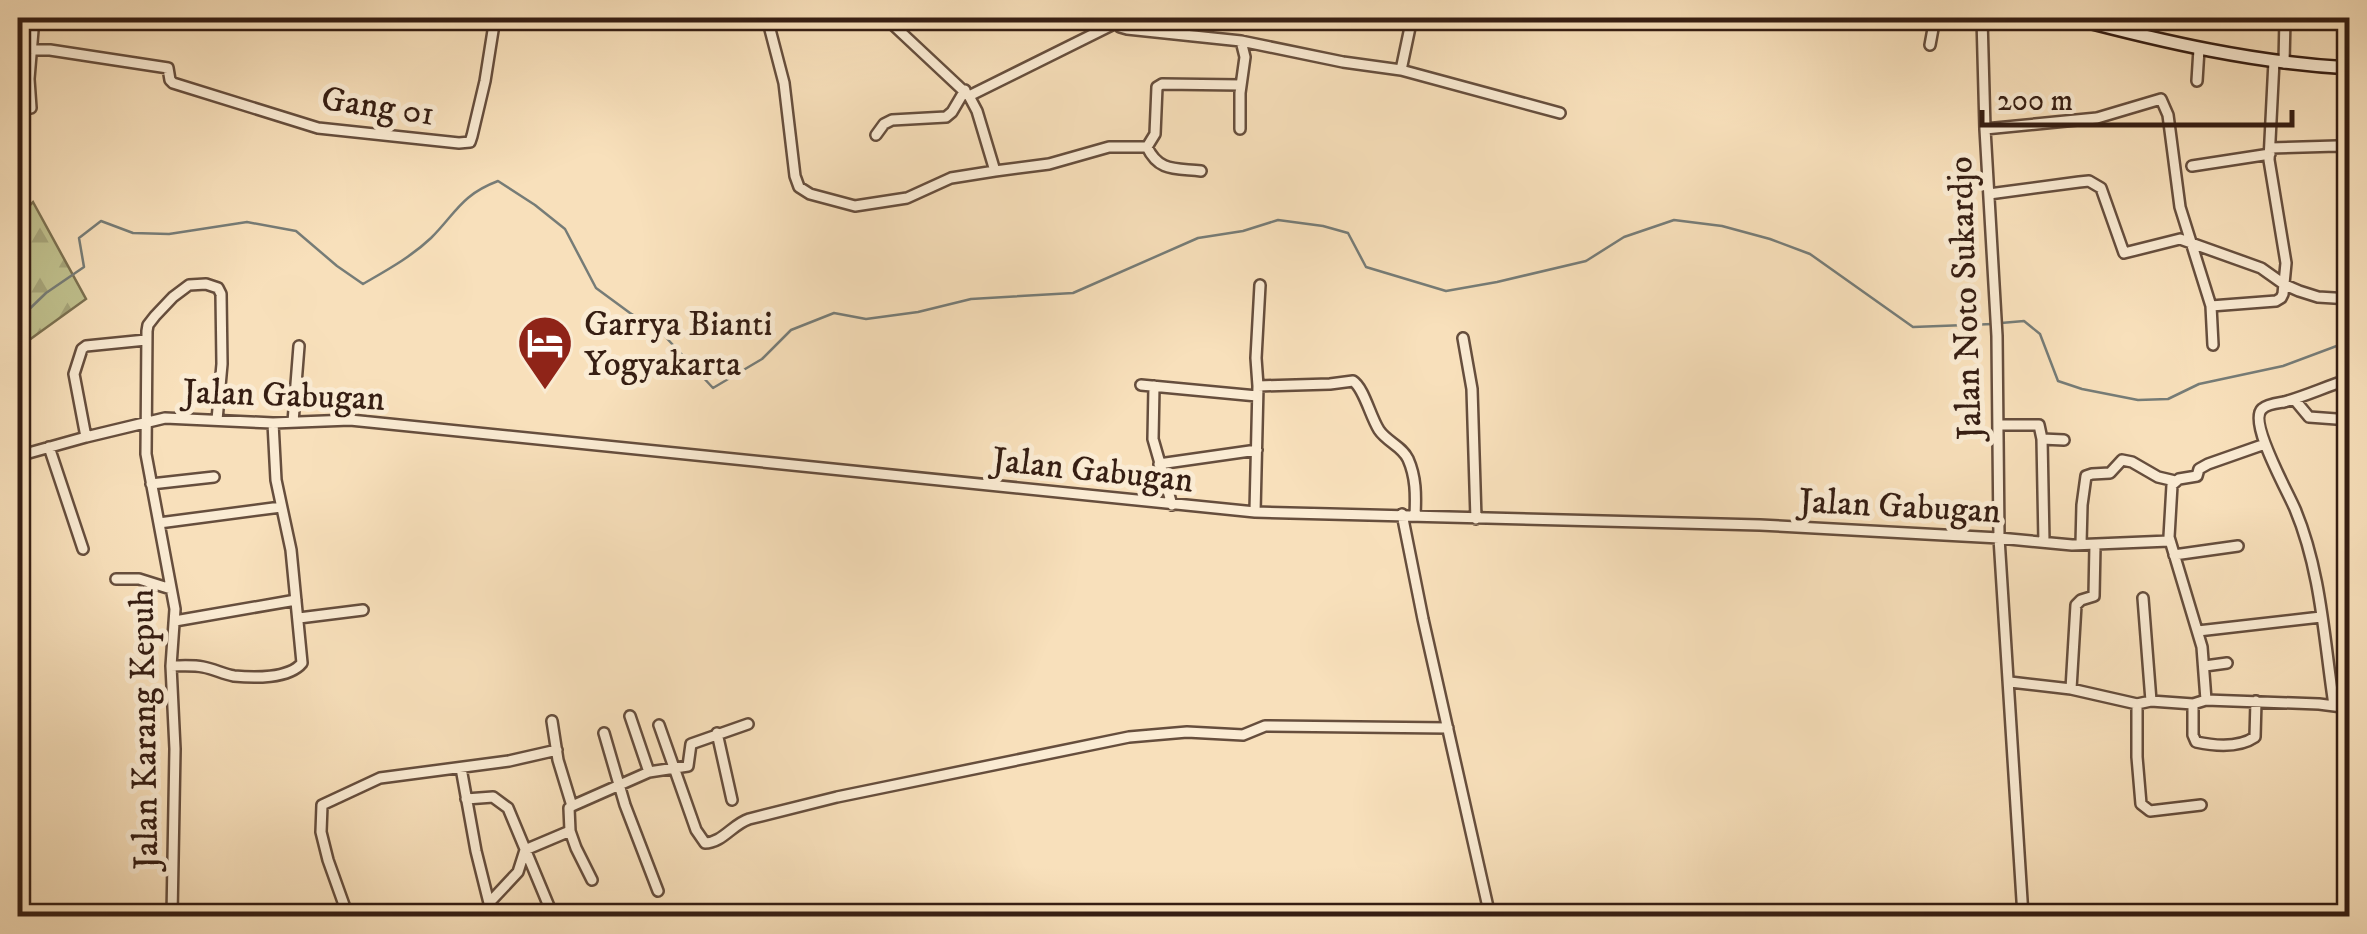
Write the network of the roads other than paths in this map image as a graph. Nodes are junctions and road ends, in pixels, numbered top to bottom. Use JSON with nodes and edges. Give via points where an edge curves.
{"nodes":[{"id":1,"x":34,"y":18,"type":"edge"},
{"id":2,"x":495,"y":18,"type":"edge"},
{"id":3,"x":767,"y":18,"type":"edge"},
{"id":4,"x":881,"y":18,"type":"edge"},
{"id":5,"x":1412,"y":18,"type":"edge"},
{"id":6,"x":1935,"y":18,"type":"edge"},
{"id":7,"x":1979,"y":18,"type":"edge"},
{"id":8,"x":2073,"y":18,"type":"edge"},
{"id":9,"x":2284,"y":18,"type":"edge"},
{"id":10,"x":1115,"y":20,"type":"edge"},
{"id":11,"x":2108,"y":22,"type":"edge"},
{"id":12,"x":1241,"y":40,"type":"junction"},
{"id":13,"x":1930,"y":45,"type":"dead end"},
{"id":14,"x":18,"y":49,"type":"edge"},
{"id":15,"x":32,"y":49,"type":"junction"},
{"id":16,"x":2199,"y":49,"type":"junction"},
{"id":17,"x":2279,"y":62,"type":"junction"},
{"id":18,"x":2350,"y":68,"type":"edge"},
{"id":19,"x":1401,"y":70,"type":"junction"},
{"id":20,"x":2197,"y":82,"type":"dead end"},
{"id":21,"x":1242,"y":84,"type":"junction"},
{"id":22,"x":967,"y":93,"type":"junction"},
{"id":23,"x":31,"y":108,"type":"dead end"},
{"id":24,"x":1560,"y":112,"type":"dead end"},
{"id":25,"x":1240,"y":129,"type":"dead end"},
{"id":26,"x":1985,"y":129,"type":"junction"},
{"id":27,"x":876,"y":135,"type":"dead end"},
{"id":28,"x":1147,"y":147,"type":"junction"},
{"id":29,"x":2347,"y":150,"type":"edge"},
{"id":30,"x":2270,"y":151,"type":"junction"},
{"id":31,"x":2192,"y":166,"type":"dead end"},
{"id":32,"x":995,"y":170,"type":"junction"},
{"id":33,"x":1200,"y":171,"type":"dead end"},
{"id":34,"x":2350,"y":182,"type":"edge"},
{"id":35,"x":1989,"y":194,"type":"junction"},
{"id":36,"x":2190,"y":243,"type":"junction"},
{"id":37,"x":1260,"y":285,"type":"dead end"},
{"id":38,"x":2285,"y":285,"type":"junction"},
{"id":39,"x":2350,"y":300,"type":"edge"},
{"id":40,"x":2211,"y":306,"type":"junction"},
{"id":41,"x":1463,"y":338,"type":"dead end"},
{"id":42,"x":146,"y":340,"type":"junction"},
{"id":43,"x":2212,"y":345,"type":"dead end"},
{"id":44,"x":299,"y":346,"type":"dead end"},
{"id":45,"x":2350,"y":379,"type":"edge"},
{"id":46,"x":1141,"y":385,"type":"dead end"},
{"id":47,"x":1154,"y":386,"type":"junction"},
{"id":48,"x":1258,"y":391,"type":"junction"},
{"id":49,"x":2294,"y":399,"type":"junction"},
{"id":50,"x":218,"y":420,"type":"junction"},
{"id":51,"x":2350,"y":420,"type":"edge"},
{"id":52,"x":146,"y":422,"type":"junction"},
{"id":53,"x":293,"y":422,"type":"junction"},
{"id":54,"x":273,"y":423,"type":"junction"},
{"id":55,"x":1998,"y":425,"type":"junction"},
{"id":56,"x":86,"y":437,"type":"junction"},
{"id":57,"x":2042,"y":439,"type":"junction"},
{"id":58,"x":2064,"y":440,"type":"dead end"},
{"id":59,"x":2265,"y":444,"type":"junction"},
{"id":60,"x":49,"y":447,"type":"junction"},
{"id":61,"x":1256,"y":450,"type":"junction"},
{"id":62,"x":18,"y":456,"type":"edge"},
{"id":63,"x":1159,"y":464,"type":"junction"},
{"id":64,"x":214,"y":477,"type":"dead end"},
{"id":65,"x":2175,"y":481,"type":"junction"},
{"id":66,"x":152,"y":484,"type":"junction"},
{"id":67,"x":1172,"y":505,"type":"junction"},
{"id":68,"x":281,"y":507,"type":"junction"},
{"id":69,"x":1255,"y":512,"type":"junction"},
{"id":70,"x":1402,"y":514,"type":"junction"},
{"id":71,"x":1416,"y":515,"type":"junction"},
{"id":72,"x":1476,"y":518,"type":"junction"},
{"id":73,"x":159,"y":523,"type":"junction"},
{"id":74,"x":1999,"y":538,"type":"junction"},
{"id":75,"x":2169,"y":541,"type":"junction"},
{"id":76,"x":2044,"y":542,"type":"junction"},
{"id":77,"x":2081,"y":544,"type":"junction"},
{"id":78,"x":2095,"y":545,"type":"junction"},
{"id":79,"x":2238,"y":546,"type":"dead end"},
{"id":80,"x":83,"y":549,"type":"dead end"},
{"id":81,"x":2174,"y":555,"type":"junction"},
{"id":82,"x":116,"y":579,"type":"dead end"},
{"id":83,"x":171,"y":589,"type":"junction"},
{"id":84,"x":2143,"y":598,"type":"dead end"},
{"id":85,"x":296,"y":600,"type":"junction"},
{"id":86,"x":363,"y":610,"type":"dead end"},
{"id":87,"x":299,"y":618,"type":"junction"},
{"id":88,"x":2321,"y":618,"type":"junction"},
{"id":89,"x":175,"y":621,"type":"junction"},
{"id":90,"x":2198,"y":631,"type":"junction"},
{"id":91,"x":2227,"y":662,"type":"dead end"},
{"id":92,"x":171,"y":666,"type":"junction"},
{"id":93,"x":2205,"y":666,"type":"junction"},
{"id":94,"x":2010,"y":682,"type":"junction"},
{"id":95,"x":2071,"y":688,"type":"junction"},
{"id":96,"x":2206,"y":700,"type":"junction"},
{"id":97,"x":2256,"y":701,"type":"junction"},
{"id":98,"x":2151,"y":702,"type":"junction"},
{"id":99,"x":2137,"y":704,"type":"junction"},
{"id":100,"x":2193,"y":704,"type":"junction"},
{"id":101,"x":2334,"y":706,"type":"junction"},
{"id":102,"x":2350,"y":708,"type":"edge"},
{"id":103,"x":630,"y":716,"type":"dead end"},
{"id":104,"x":552,"y":721,"type":"dead end"},
{"id":105,"x":659,"y":724,"type":"dead end"},
{"id":106,"x":748,"y":724,"type":"dead end"},
{"id":107,"x":1448,"y":728,"type":"junction"},
{"id":108,"x":604,"y":733,"type":"dead end"},
{"id":109,"x":718,"y":734,"type":"junction"},
{"id":110,"x":556,"y":750,"type":"junction"},
{"id":111,"x":461,"y":768,"type":"junction"},
{"id":112,"x":674,"y":768,"type":"junction"},
{"id":113,"x":649,"y":772,"type":"junction"},
{"id":114,"x":620,"y":785,"type":"junction"},
{"id":115,"x":466,"y":799,"type":"junction"},
{"id":116,"x":732,"y":800,"type":"dead end"},
{"id":117,"x":2201,"y":805,"type":"dead end"},
{"id":118,"x":572,"y":806,"type":"junction"},
{"id":119,"x":570,"y":831,"type":"junction"},
{"id":120,"x":526,"y":850,"type":"junction"},
{"id":121,"x":592,"y":880,"type":"dead end"},
{"id":122,"x":658,"y":891,"type":"dead end"},
{"id":123,"x":489,"y":903,"type":"junction"},
{"id":124,"x":172,"y":916,"type":"edge"},
{"id":125,"x":348,"y":916,"type":"edge"},
{"id":126,"x":492,"y":916,"type":"edge"},
{"id":127,"x":553,"y":916,"type":"edge"},
{"id":128,"x":1490,"y":916,"type":"edge"},
{"id":129,"x":2024,"y":916,"type":"edge"}],
"edges":[{"from":1,"to":15,"type":"street"},
{"from":2,"to":15,"type":"street","name":"Gang 01","via":[[466,143],[318,128],[173,83],[168,68]]},
{"from":3,"to":32,"type":"street","via":[[799,187],[855,206],[908,198],[951,178]]},
{"from":4,"to":22,"type":"street"},
{"from":5,"to":19,"type":"street"},
{"from":6,"to":13,"type":"street"},
{"from":7,"to":26,"type":"street","name":"Jalan Noto Sukardjo"},
{"from":8,"to":11,"type":"main road"},
{"from":9,"to":17,"type":"street"},
{"from":10,"to":12,"type":"street","via":[[1127,29]]},
{"from":10,"to":22,"type":"street"},
{"from":11,"to":16,"type":"main road"},
{"from":12,"to":19,"type":"street"},
{"from":12,"to":21,"type":"street"},
{"from":14,"to":15,"type":"street"},
{"from":15,"to":23,"type":"street"},
{"from":16,"to":17,"type":"main road"},
{"from":16,"to":20,"type":"street"},
{"from":17,"to":18,"type":"main road"},
{"from":17,"to":30,"type":"street"},
{"from":19,"to":24,"type":"street"},
{"from":21,"to":25,"type":"street"},
{"from":21,"to":28,"type":"street","via":[[1162,84]]},
{"from":22,"to":27,"type":"street","via":[[946,117],[892,120]]},
{"from":22,"to":32,"type":"street"},
{"from":26,"to":35,"type":"street","name":"Jalan Noto Sukardjo"},
{"from":26,"to":36,"type":"street","via":[[2087,120],[2161,99]]},
{"from":28,"to":32,"type":"street","via":[[1110,147]]},
{"from":28,"to":33,"type":"street","via":[[1164,167]]},
{"from":29,"to":30,"type":"street"},
{"from":29,"to":34,"type":"street"},
{"from":30,"to":31,"type":"street"},
{"from":30,"to":38,"type":"street"},
{"from":35,"to":36,"type":"street","via":[[2089,181],[2101,188],[2124,253],[2175,239]]},
{"from":35,"to":55,"type":"street","name":"Jalan Noto Sukardjo"},
{"from":36,"to":38,"type":"street","via":[[2262,268]]},
{"from":36,"to":40,"type":"street"},
{"from":37,"to":48,"type":"street"},
{"from":38,"to":39,"type":"street"},
{"from":38,"to":40,"type":"street","via":[[2276,301]]},
{"from":40,"to":43,"type":"street"},
{"from":41,"to":72,"type":"street","via":[[1472,389]]},
{"from":42,"to":50,"type":"street","via":[[148,325],[189,284],[218,288]]},
{"from":42,"to":52,"type":"street","name":"Jalan Karang Kepuh"},
{"from":42,"to":56,"type":"street","via":[[82,348],[74,374]]},
{"from":44,"to":53,"type":"street"},
{"from":45,"to":49,"type":"street"},
{"from":46,"to":47,"type":"street"},
{"from":47,"to":48,"type":"street"},
{"from":47,"to":63,"type":"street"},
{"from":48,"to":61,"type":"street"},
{"from":48,"to":71,"type":"street","via":[[1358,382],[1382,434],[1407,456]]},
{"from":49,"to":51,"type":"street","via":[[2310,417]]},
{"from":49,"to":59,"type":"street","via":[[2261,410]]},
{"from":50,"to":52,"type":"street","name":"Jalan Gabugan"},
{"from":50,"to":54,"type":"street","name":"Jalan Gabugan"},
{"from":52,"to":56,"type":"street","name":"Jalan Gabugan"},
{"from":52,"to":66,"type":"street","name":"Jalan Karang Kepuh"},
{"from":53,"to":54,"type":"street","name":"Jalan Gabugan"},
{"from":53,"to":67,"type":"street","name":"Jalan Gabugan","via":[[350,420],[478,432]]},
{"from":54,"to":68,"type":"street"},
{"from":55,"to":57,"type":"street","via":[[2040,425]]},
{"from":55,"to":74,"type":"street","name":"Jalan Noto Sukardjo"},
{"from":56,"to":60,"type":"street","name":"Jalan Gabugan"},
{"from":57,"to":58,"type":"street"},
{"from":57,"to":76,"type":"street"},
{"from":59,"to":65,"type":"street"},
{"from":59,"to":88,"type":"street","via":[[2308,540]]},
{"from":60,"to":62,"type":"street","name":"Jalan Gabugan"},
{"from":60,"to":80,"type":"street"},
{"from":61,"to":63,"type":"street"},
{"from":61,"to":69,"type":"street"},
{"from":63,"to":67,"type":"street"},
{"from":64,"to":66,"type":"street"},
{"from":65,"to":75,"type":"street"},
{"from":65,"to":77,"type":"street","via":[[2122,460],[2114,471],[2086,476]]},
{"from":66,"to":73,"type":"street","name":"Jalan Karang Kepuh"},
{"from":67,"to":69,"type":"street","name":"Jalan Gabugan"},
{"from":68,"to":73,"type":"street"},
{"from":68,"to":85,"type":"street"},
{"from":69,"to":70,"type":"street","name":"Jalan Gabugan"},
{"from":70,"to":71,"type":"street","name":"Jalan Gabugan"},
{"from":70,"to":107,"type":"street"},
{"from":71,"to":72,"type":"street","name":"Jalan Gabugan"},
{"from":72,"to":74,"type":"street","name":"Jalan Gabugan"},
{"from":73,"to":83,"type":"street","name":"Jalan Karang Kepuh"},
{"from":74,"to":76,"type":"street","name":"Jalan Gabugan"},
{"from":74,"to":94,"type":"street","name":"Jalan Noto Sukardjo"},
{"from":75,"to":78,"type":"street","name":"Jalan Gabugan"},
{"from":75,"to":81,"type":"street"},
{"from":76,"to":77,"type":"street","name":"Jalan Gabugan"},
{"from":77,"to":78,"type":"street","name":"Jalan Gabugan"},
{"from":78,"to":95,"type":"street","via":[[2094,596],[2076,605]]},
{"from":79,"to":81,"type":"street"},
{"from":81,"to":90,"type":"street"},
{"from":82,"to":83,"type":"street"},
{"from":83,"to":89,"type":"street","name":"Jalan Karang Kepuh"},
{"from":84,"to":98,"type":"street"},
{"from":85,"to":87,"type":"street"},
{"from":85,"to":89,"type":"street"},
{"from":86,"to":87,"type":"street"},
{"from":87,"to":92,"type":"street","via":[[302,663],[292,671],[255,678]]},
{"from":88,"to":90,"type":"street"},
{"from":88,"to":101,"type":"street"},
{"from":89,"to":92,"type":"street","name":"Jalan Karang Kepuh"},
{"from":90,"to":93,"type":"street"},
{"from":91,"to":93,"type":"street"},
{"from":92,"to":124,"type":"street","name":"Jalan Karang Kepuh"},
{"from":93,"to":96,"type":"street"},
{"from":94,"to":95,"type":"street"},
{"from":94,"to":129,"type":"street","name":"Jalan Noto Sukardjo"},
{"from":95,"to":99,"type":"street"},
{"from":96,"to":97,"type":"street"},
{"from":96,"to":100,"type":"street"},
{"from":97,"to":100,"type":"street","via":[[2255,737],[2232,745],[2196,742]]},
{"from":97,"to":101,"type":"street"},
{"from":98,"to":99,"type":"street"},
{"from":98,"to":100,"type":"street"},
{"from":99,"to":117,"type":"street","via":[[2142,804],[2150,810]]},
{"from":101,"to":102,"type":"street"},
{"from":103,"to":113,"type":"street"},
{"from":104,"to":110,"type":"street"},
{"from":105,"to":112,"type":"street"},
{"from":106,"to":109,"type":"street"},
{"from":107,"to":112,"type":"street","via":[[1266,726],[1244,735],[1130,736],[837,797],[741,822],[712,843],[696,830]]},
{"from":107,"to":128,"type":"street"},
{"from":108,"to":114,"type":"street"},
{"from":109,"to":112,"type":"street","via":[[690,744],[688,766]]},
{"from":109,"to":116,"type":"street"},
{"from":110,"to":111,"type":"street"},
{"from":110,"to":118,"type":"street"},
{"from":111,"to":115,"type":"street"},
{"from":111,"to":125,"type":"street","via":[[380,778],[322,805],[321,832]]},
{"from":112,"to":113,"type":"street"},
{"from":113,"to":114,"type":"street"},
{"from":114,"to":118,"type":"street"},
{"from":114,"to":122,"type":"street"},
{"from":115,"to":120,"type":"street","via":[[493,798],[508,808]]},
{"from":115,"to":123,"type":"street"},
{"from":118,"to":119,"type":"street"},
{"from":119,"to":120,"type":"street"},
{"from":119,"to":121,"type":"street"},
{"from":120,"to":123,"type":"street","via":[[518,872]]},
{"from":120,"to":127,"type":"street"},
{"from":123,"to":126,"type":"street"}]}
